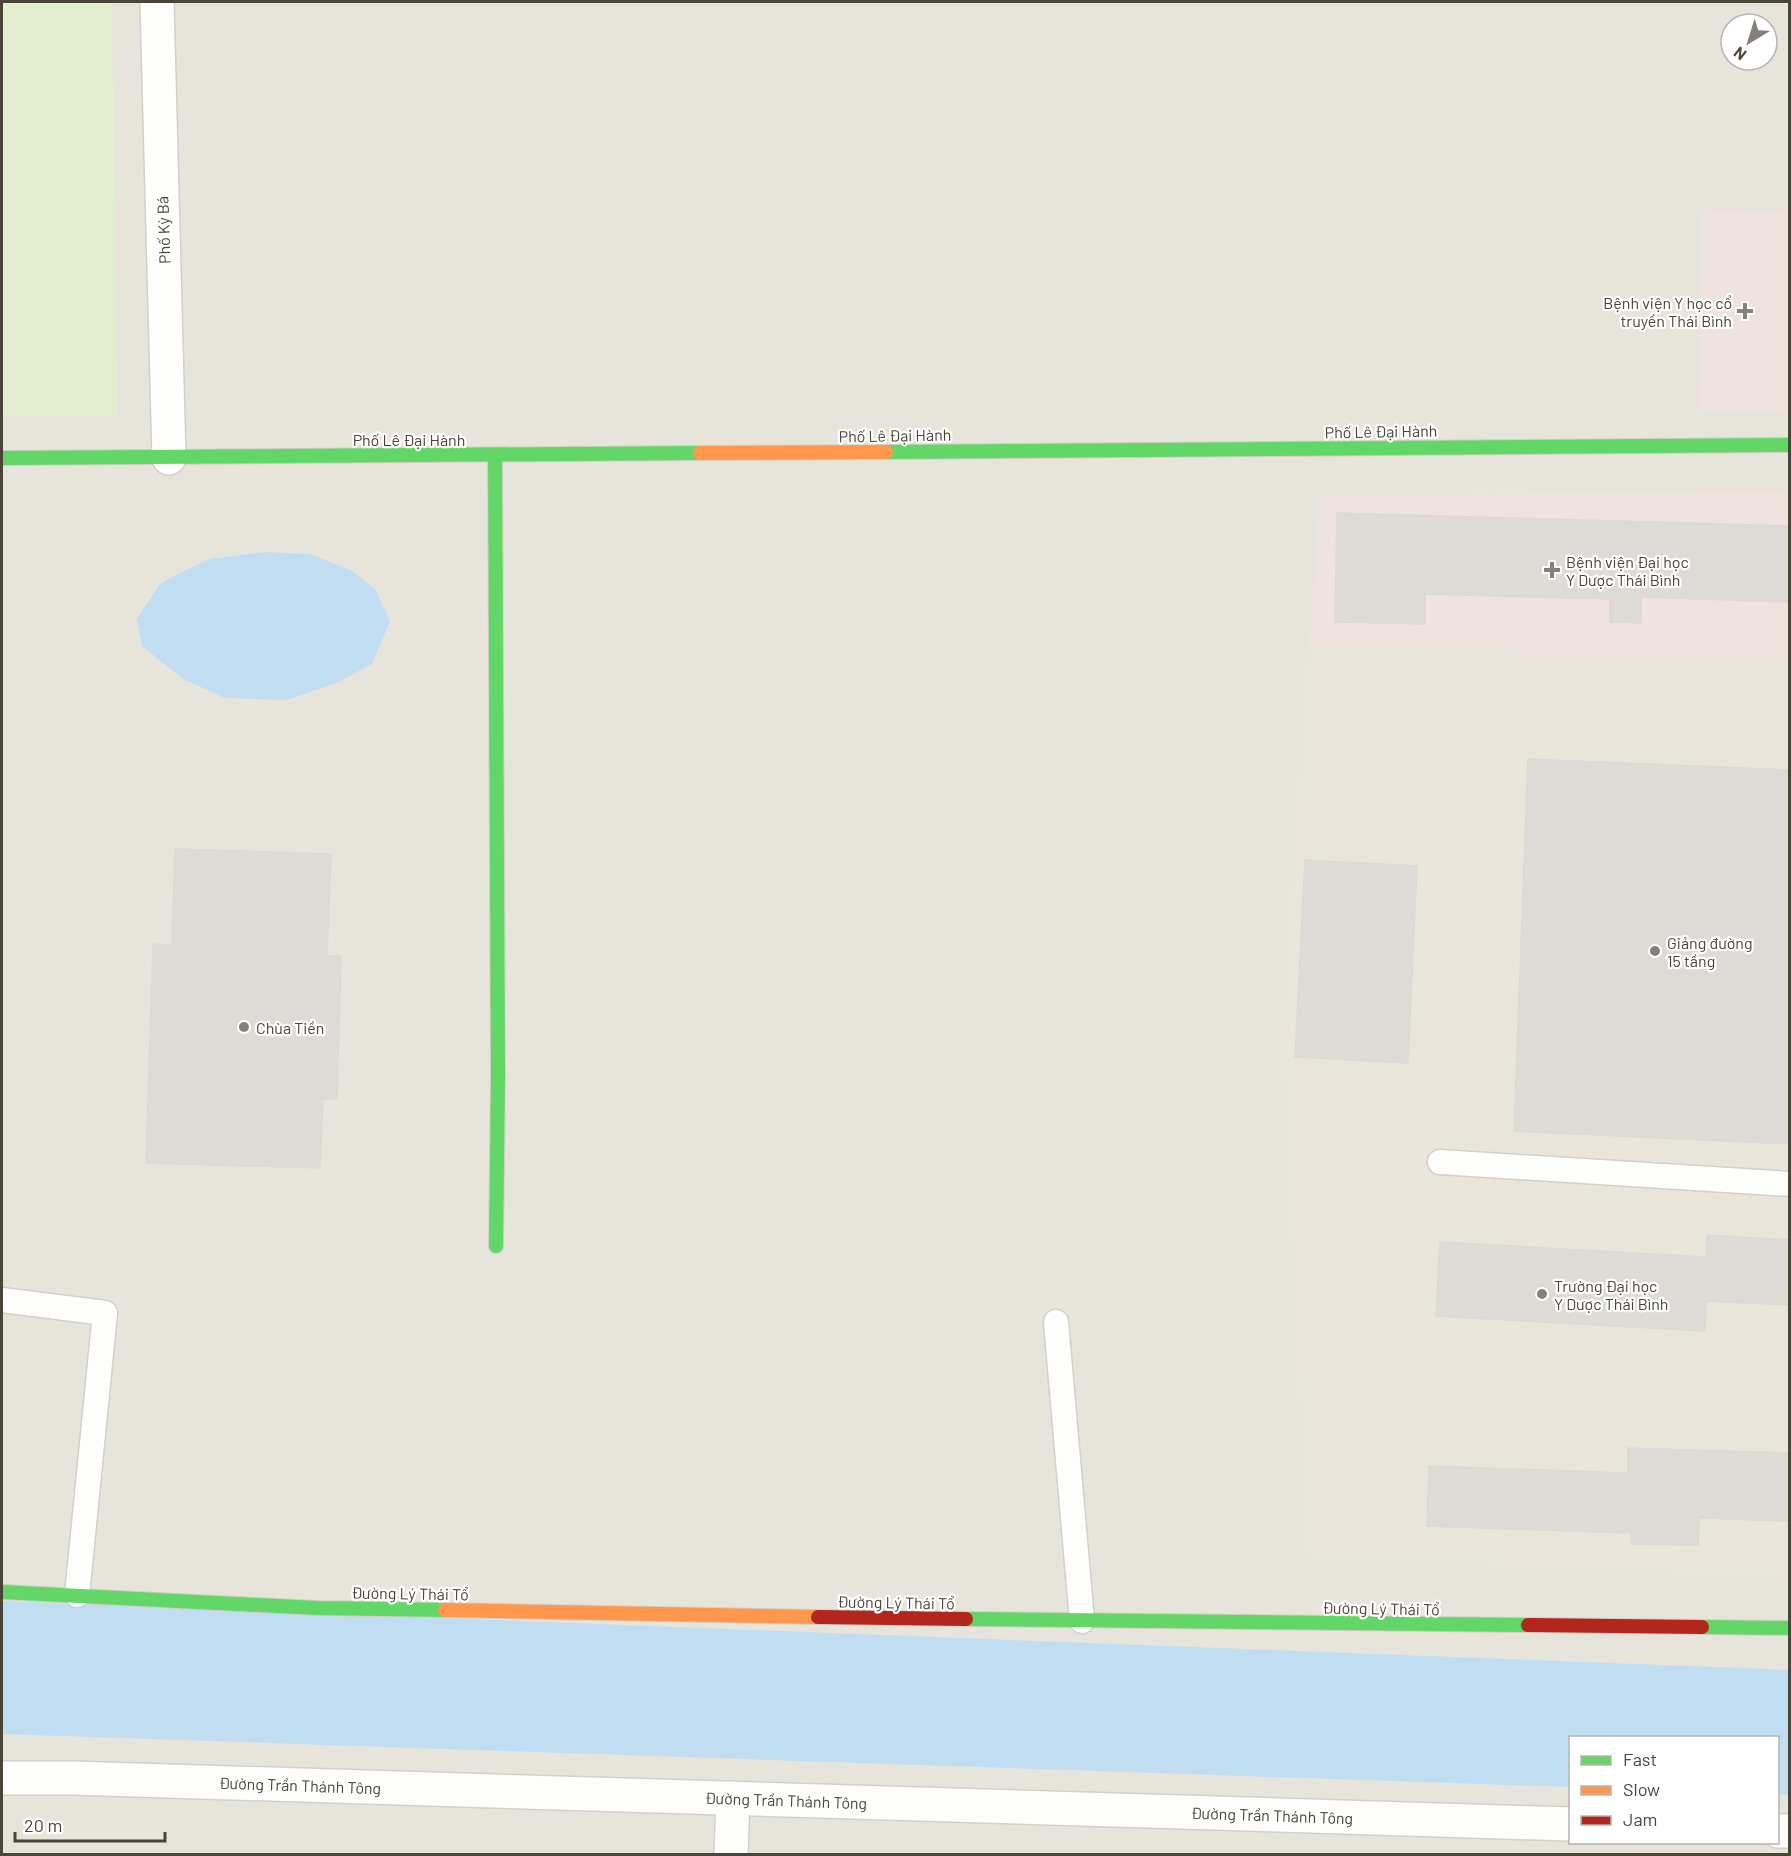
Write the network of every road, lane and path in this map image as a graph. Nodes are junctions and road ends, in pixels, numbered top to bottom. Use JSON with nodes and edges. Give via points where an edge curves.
{"nodes":[{"id":1,"x":157,"y":2,"type":"edge"},
{"id":2,"x":1790,"y":445,"type":"edge"},
{"id":3,"x":495,"y":455,"type":"junction"},
{"id":4,"x":2,"y":458,"type":"edge"},
{"id":5,"x":169,"y":458,"type":"junction"},
{"id":6,"x":1440,"y":1162,"type":"dead end"},
{"id":7,"x":1790,"y":1184,"type":"edge"},
{"id":8,"x":496,"y":1246,"type":"dead end"},
{"id":9,"x":2,"y":1300,"type":"edge"},
{"id":10,"x":1056,"y":1322,"type":"dead end"},
{"id":11,"x":2,"y":1592,"type":"edge"},
{"id":12,"x":77,"y":1595,"type":"junction"},
{"id":13,"x":1083,"y":1621,"type":"junction"},
{"id":14,"x":1790,"y":1628,"type":"edge"},
{"id":15,"x":2,"y":1778,"type":"edge"},
{"id":16,"x":733,"y":1798,"type":"junction"},
{"id":17,"x":1569,"y":1824,"type":"edge"},
{"id":18,"x":731,"y":1854,"type":"edge"}],
"edges":[{"from":1,"to":5,"type":"street","name":"Phố Kỳ Bá"},
{"from":2,"to":3,"type":"street","name":"Phố Lê Đại Hành"},
{"from":3,"to":5,"type":"street","name":"Phố Lê Đại Hành"},
{"from":3,"to":8,"type":"street"},
{"from":4,"to":5,"type":"street","name":"Phố Lê Đại Hành"},
{"from":6,"to":7,"type":"lane"},
{"from":9,"to":12,"type":"lane","via":[[105,1313]]},
{"from":10,"to":13,"type":"lane"},
{"from":11,"to":12,"type":"street","name":"Đường Lý Thái Tổ"},
{"from":12,"to":13,"type":"street","name":"Đường Lý Thái Tổ","via":[[316,1608]]},
{"from":13,"to":14,"type":"street","name":"Đường Lý Thái Tổ"},
{"from":15,"to":16,"type":"street","name":"Đường Trần Thánh Tông"},
{"from":16,"to":17,"type":"street","name":"Đường Trần Thánh Tông"},
{"from":16,"to":18,"type":"street"}]}
